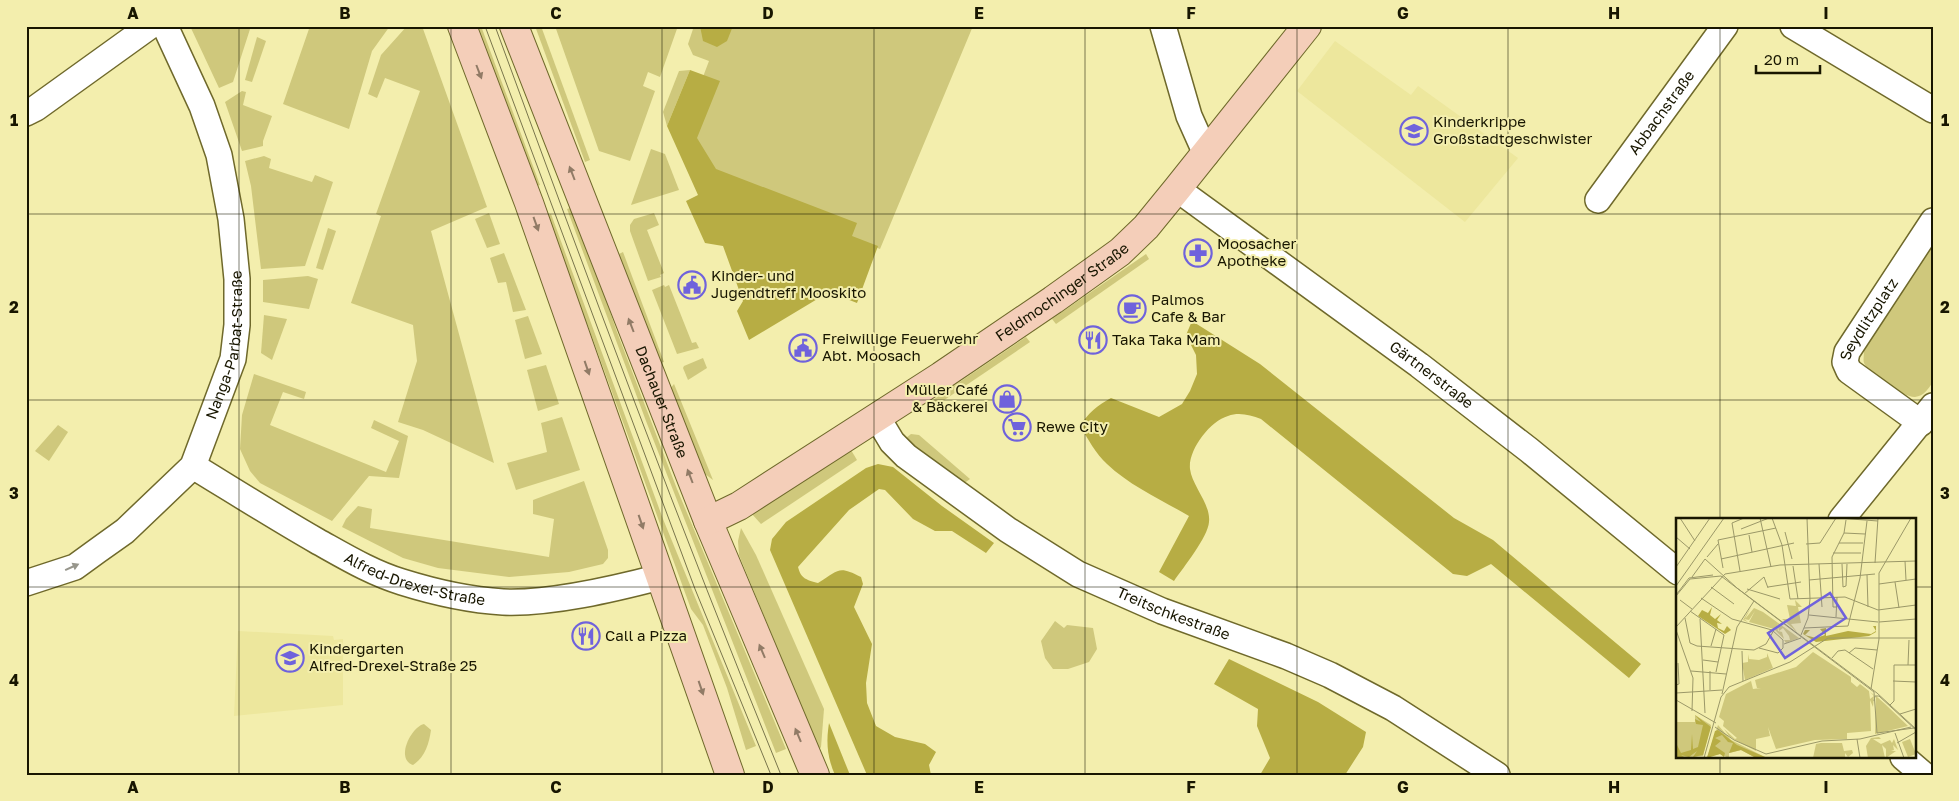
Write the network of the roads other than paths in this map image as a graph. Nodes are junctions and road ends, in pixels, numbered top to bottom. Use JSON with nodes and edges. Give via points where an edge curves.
{"nodes":[{"id":1,"x":150,"y":26,"type":"edge"},
{"id":2,"x":165,"y":26,"type":"edge"},
{"id":3,"x":462,"y":26,"type":"edge"},
{"id":4,"x":514,"y":26,"type":"edge"},
{"id":5,"x":1163,"y":26,"type":"edge"},
{"id":6,"x":1307,"y":26,"type":"edge"},
{"id":7,"x":1725,"y":26,"type":"edge"},
{"id":8,"x":1793,"y":26,"type":"edge"},
{"id":9,"x":1933,"y":110,"type":"edge"},
{"id":10,"x":26,"y":113,"type":"edge"},
{"id":11,"x":1206,"y":154,"type":"junction"},
{"id":12,"x":1177,"y":189,"type":"junction"},
{"id":13,"x":1598,"y":200,"type":"dead end"},
{"id":14,"x":1933,"y":221,"type":"edge"},
{"id":15,"x":1927,"y":414,"type":"edge"},
{"id":16,"x":877,"y":417,"type":"junction"},
{"id":17,"x":193,"y":466,"type":"junction"},
{"id":18,"x":1843,"y":518,"type":"edge"},
{"id":19,"x":708,"y":521,"type":"junction"},
{"id":20,"x":1676,"y":570,"type":"edge"},
{"id":21,"x":660,"y":577,"type":"junction"},
{"id":22,"x":26,"y":583,"type":"edge"},
{"id":23,"x":1904,"y":758,"type":"edge"},
{"id":24,"x":730,"y":775,"type":"edge"},
{"id":25,"x":816,"y":775,"type":"edge"},
{"id":26,"x":1496,"y":775,"type":"edge"},
{"id":27,"x":1924,"y":775,"type":"edge"}],
"edges":[{"from":1,"to":10,"type":"street"},
{"from":2,"to":17,"type":"street","name":"Nanga-Parbat-Straße","via":[[202,106],[219,155],[231,219],[237,279],[233,359]]},
{"from":3,"to":21,"type":"main road","one_way":true,"via":[[536,222]]},
{"from":19,"to":4,"type":"main road","name":"Dachauer Straße","one_way":true},
{"from":5,"to":11,"type":"street","via":[[1189,116]]},
{"from":6,"to":11,"type":"main road","name":"Feldmochinger Straße"},
{"from":7,"to":13,"type":"street","name":"Abbachstraße"},
{"from":8,"to":9,"type":"street"},
{"from":11,"to":12,"type":"main road","name":"Feldmochinger Straße"},
{"from":12,"to":16,"type":"main road","name":"Feldmochinger Straße","via":[[1146,227],[1120,252]]},
{"from":12,"to":20,"type":"street","name":"Gärtnerstraße","via":[[1427,371]]},
{"from":14,"to":15,"type":"street","name":"Seydlitzplatz","via":[[1847,352],[1845,362],[1849,371]]},
{"from":15,"to":18,"type":"street","name":"Seydlitzplatz"},
{"from":16,"to":19,"type":"main road","name":"Feldmochinger Straße","via":[[739,506]]},
{"from":16,"to":26,"type":"street","name":"Treitschkestraße","via":[[892,442],[906,456],[1065,567],[1162,610],[1330,675],[1393,708]]},
{"from":17,"to":21,"type":"street","name":"Alfred-Drexel-Straße","via":[[354,562],[401,582],[453,595],[502,602],[541,600]]},
{"from":22,"to":17,"type":"street","name":"Nanga-Parbat-Straße","one_way":true,"via":[[75,566],[97,551],[125,531]]},
{"from":25,"to":19,"type":"main road","name":"Dachauer Straße","one_way":true},
{"from":21,"to":24,"type":"main road","one_way":true},
{"from":23,"to":27,"type":"street"}]}
